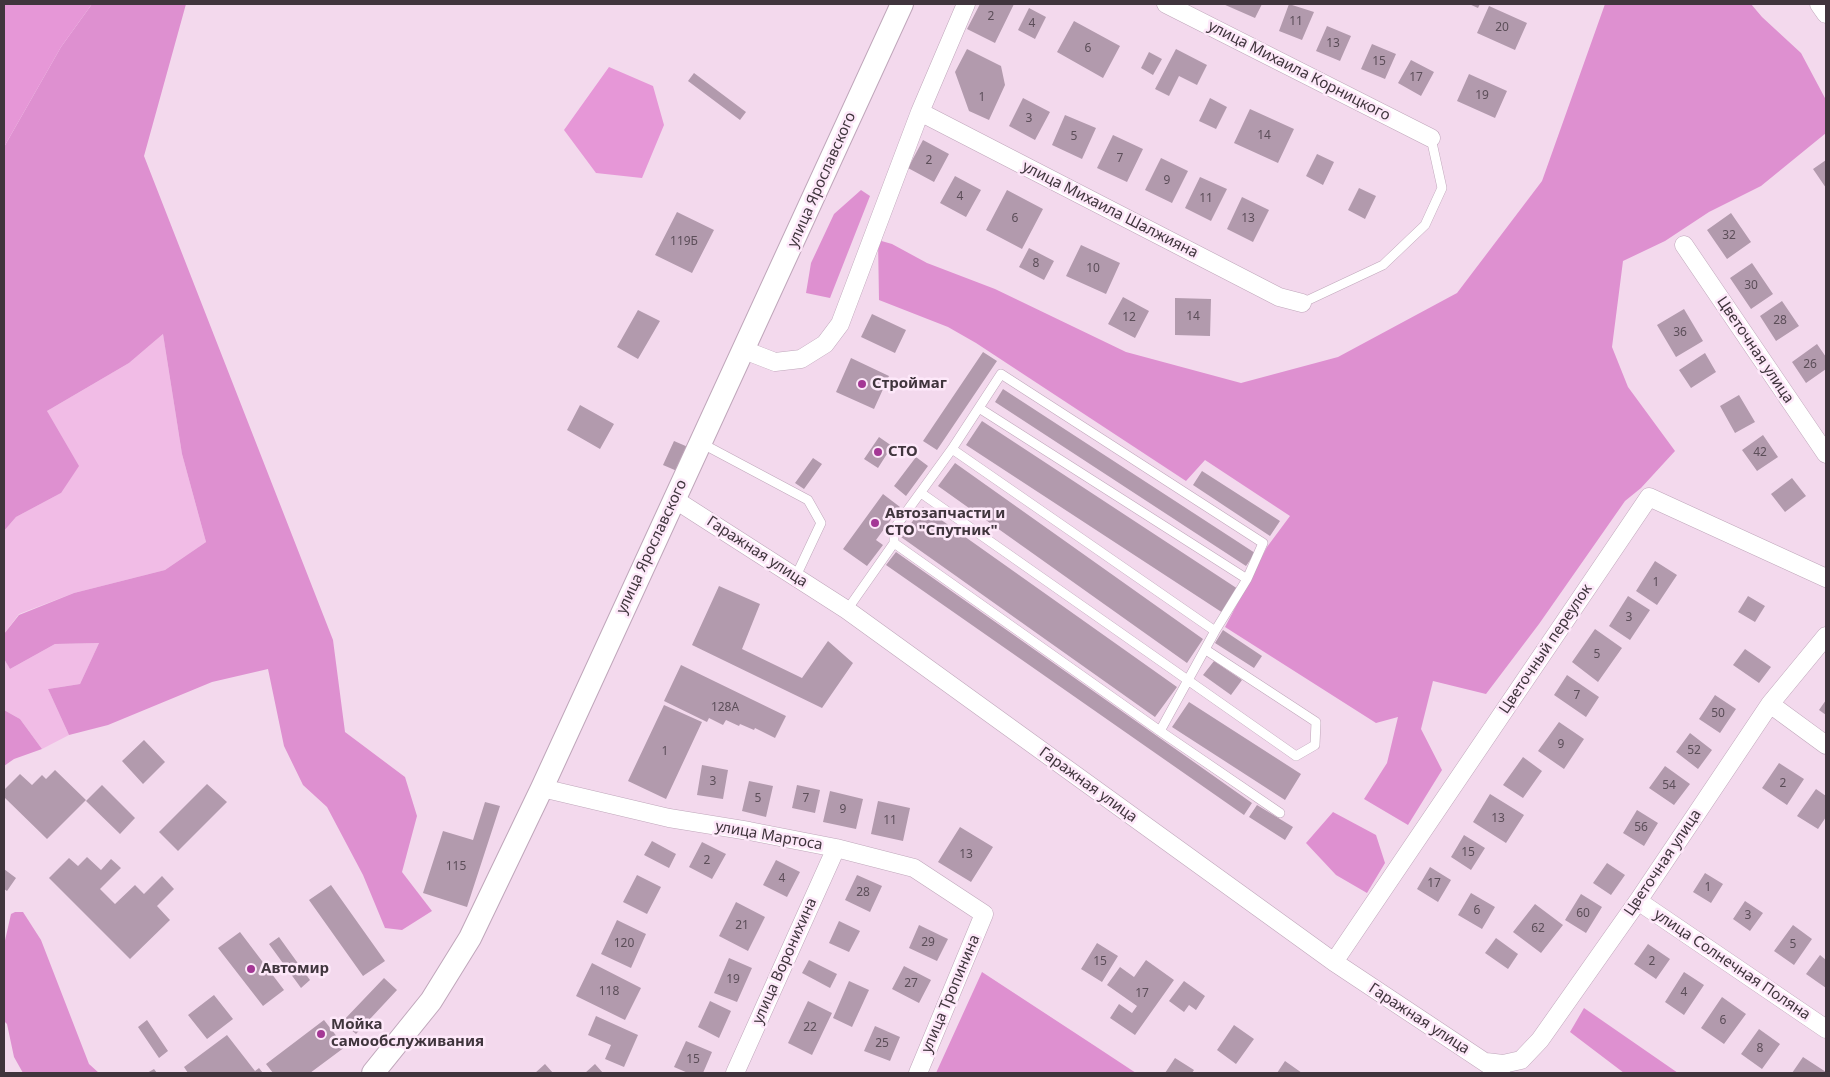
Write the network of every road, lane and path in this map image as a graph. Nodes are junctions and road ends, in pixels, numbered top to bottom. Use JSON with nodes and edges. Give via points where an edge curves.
{"nodes":[{"id":1,"x":902,"y":4,"type":"edge"},
{"id":2,"x":966,"y":4,"type":"edge"},
{"id":3,"x":1166,"y":4,"type":"edge"},
{"id":4,"x":1819,"y":4,"type":"edge"},
{"id":5,"x":1826,"y":14,"type":"edge"},
{"id":6,"x":920,"y":112,"type":"junction"},
{"id":7,"x":1431,"y":138,"type":"joint"},
{"id":8,"x":1684,"y":245,"type":"dead end"},
{"id":9,"x":1302,"y":303,"type":"joint"},
{"id":10,"x":744,"y":350,"type":"junction"},
{"id":11,"x":979,"y":408,"type":"junction"},
{"id":12,"x":701,"y":443,"type":"junction"},
{"id":13,"x":952,"y":449,"type":"junction"},
{"id":14,"x":1826,"y":454,"type":"edge"},
{"id":15,"x":921,"y":492,"type":"junction"},
{"id":16,"x":674,"y":499,"type":"junction"},
{"id":17,"x":894,"y":543,"type":"junction"},
{"id":18,"x":796,"y":576,"type":"junction"},
{"id":19,"x":1826,"y":578,"type":"edge"},
{"id":20,"x":1247,"y":579,"type":"junction"},
{"id":21,"x":847,"y":610,"type":"junction"},
{"id":22,"x":1215,"y":630,"type":"junction"},
{"id":23,"x":1826,"y":636,"type":"edge"},
{"id":24,"x":1206,"y":650,"type":"junction"},
{"id":25,"x":1189,"y":681,"type":"junction"},
{"id":26,"x":1770,"y":704,"type":"junction"},
{"id":27,"x":1160,"y":731,"type":"junction"},
{"id":28,"x":1826,"y":745,"type":"edge"},
{"id":29,"x":542,"y":788,"type":"junction"},
{"id":30,"x":1280,"y":813,"type":"dead end"},
{"id":31,"x":836,"y":848,"type":"junction"},
{"id":32,"x":1638,"y":901,"type":"junction"},
{"id":33,"x":984,"y":914,"type":"joint"},
{"id":34,"x":1334,"y":962,"type":"junction"},
{"id":35,"x":1826,"y":1029,"type":"edge"},
{"id":36,"x":1486,"y":1062,"type":"junction"},
{"id":37,"x":382,"y":1070,"type":"edge"},
{"id":38,"x":735,"y":1073,"type":"edge"},
{"id":39,"x":918,"y":1073,"type":"edge"},
{"id":40,"x":1501,"y":1073,"type":"edge"}],
"edges":[{"from":1,"to":10,"type":"street","name":"улица Ярославского"},
{"from":2,"to":6,"type":"street"},
{"from":3,"to":7,"type":"street","name":"улица Михаила Корницкого"},
{"from":4,"to":5,"type":"street"},
{"from":6,"to":9,"type":"street","name":"улица Михаила Шалжияна","via":[[1279,297]]},
{"from":6,"to":10,"type":"street","via":[[840,324],[825,344],[801,359],[775,362]]},
{"from":7,"to":9,"type":"lane","via":[[1442,188],[1425,225],[1383,265]]},
{"from":8,"to":14,"type":"street","name":"Цветочная улица"},
{"from":10,"to":12,"type":"street","name":"улица Ярославского"},
{"from":11,"to":13,"type":"lane"},
{"from":11,"to":20,"type":"lane"},
{"from":11,"to":20,"type":"lane","via":[[1001,374],[1263,543]]},
{"from":12,"to":16,"type":"street","name":"улица Ярославского"},
{"from":12,"to":18,"type":"lane","via":[[808,500],[821,523]]},
{"from":13,"to":15,"type":"lane"},
{"from":13,"to":22,"type":"lane"},
{"from":15,"to":17,"type":"lane","via":[[894,529]]},
{"from":15,"to":25,"type":"lane"},
{"from":16,"to":18,"type":"street","name":"Гаражная улица"},
{"from":16,"to":29,"type":"street","name":"улица Ярославского"},
{"from":17,"to":21,"type":"lane"},
{"from":17,"to":27,"type":"lane"},
{"from":18,"to":21,"type":"street","name":"Гаражная улица"},
{"from":19,"to":34,"type":"street","name":"Цветочный переулок","via":[[1649,497]]},
{"from":20,"to":22,"type":"lane"},
{"from":21,"to":34,"type":"street","name":"Гаражная улица"},
{"from":22,"to":24,"type":"lane"},
{"from":23,"to":26,"type":"street","name":"Цветочная улица"},
{"from":24,"to":25,"type":"lane"},
{"from":24,"to":25,"type":"lane","via":[[1316,722],[1314,745],[1296,756]]},
{"from":25,"to":27,"type":"lane"},
{"from":26,"to":28,"type":"street"},
{"from":26,"to":32,"type":"street","name":"Цветочная улица"},
{"from":27,"to":30,"type":"lane"},
{"from":29,"to":31,"type":"street","name":"улица Мартоса","via":[[669,818]]},
{"from":29,"to":37,"type":"street","name":"улица Ярославского","via":[[470,938]]},
{"from":31,"to":33,"type":"street","name":"улица Мартоса","via":[[914,868]]},
{"from":31,"to":38,"type":"street","name":"улица Воронихина"},
{"from":32,"to":35,"type":"street","name":"улица Солнечная Поляна"},
{"from":32,"to":36,"type":"street","name":"Цветочная улица","via":[[1540,1040],[1521,1060],[1503,1064]]},
{"from":33,"to":39,"type":"street","name":"улица Тропинина"},
{"from":34,"to":36,"type":"street","name":"Гаражная улица"},
{"from":36,"to":40,"type":"street","name":"Гаражная улица"}]}
